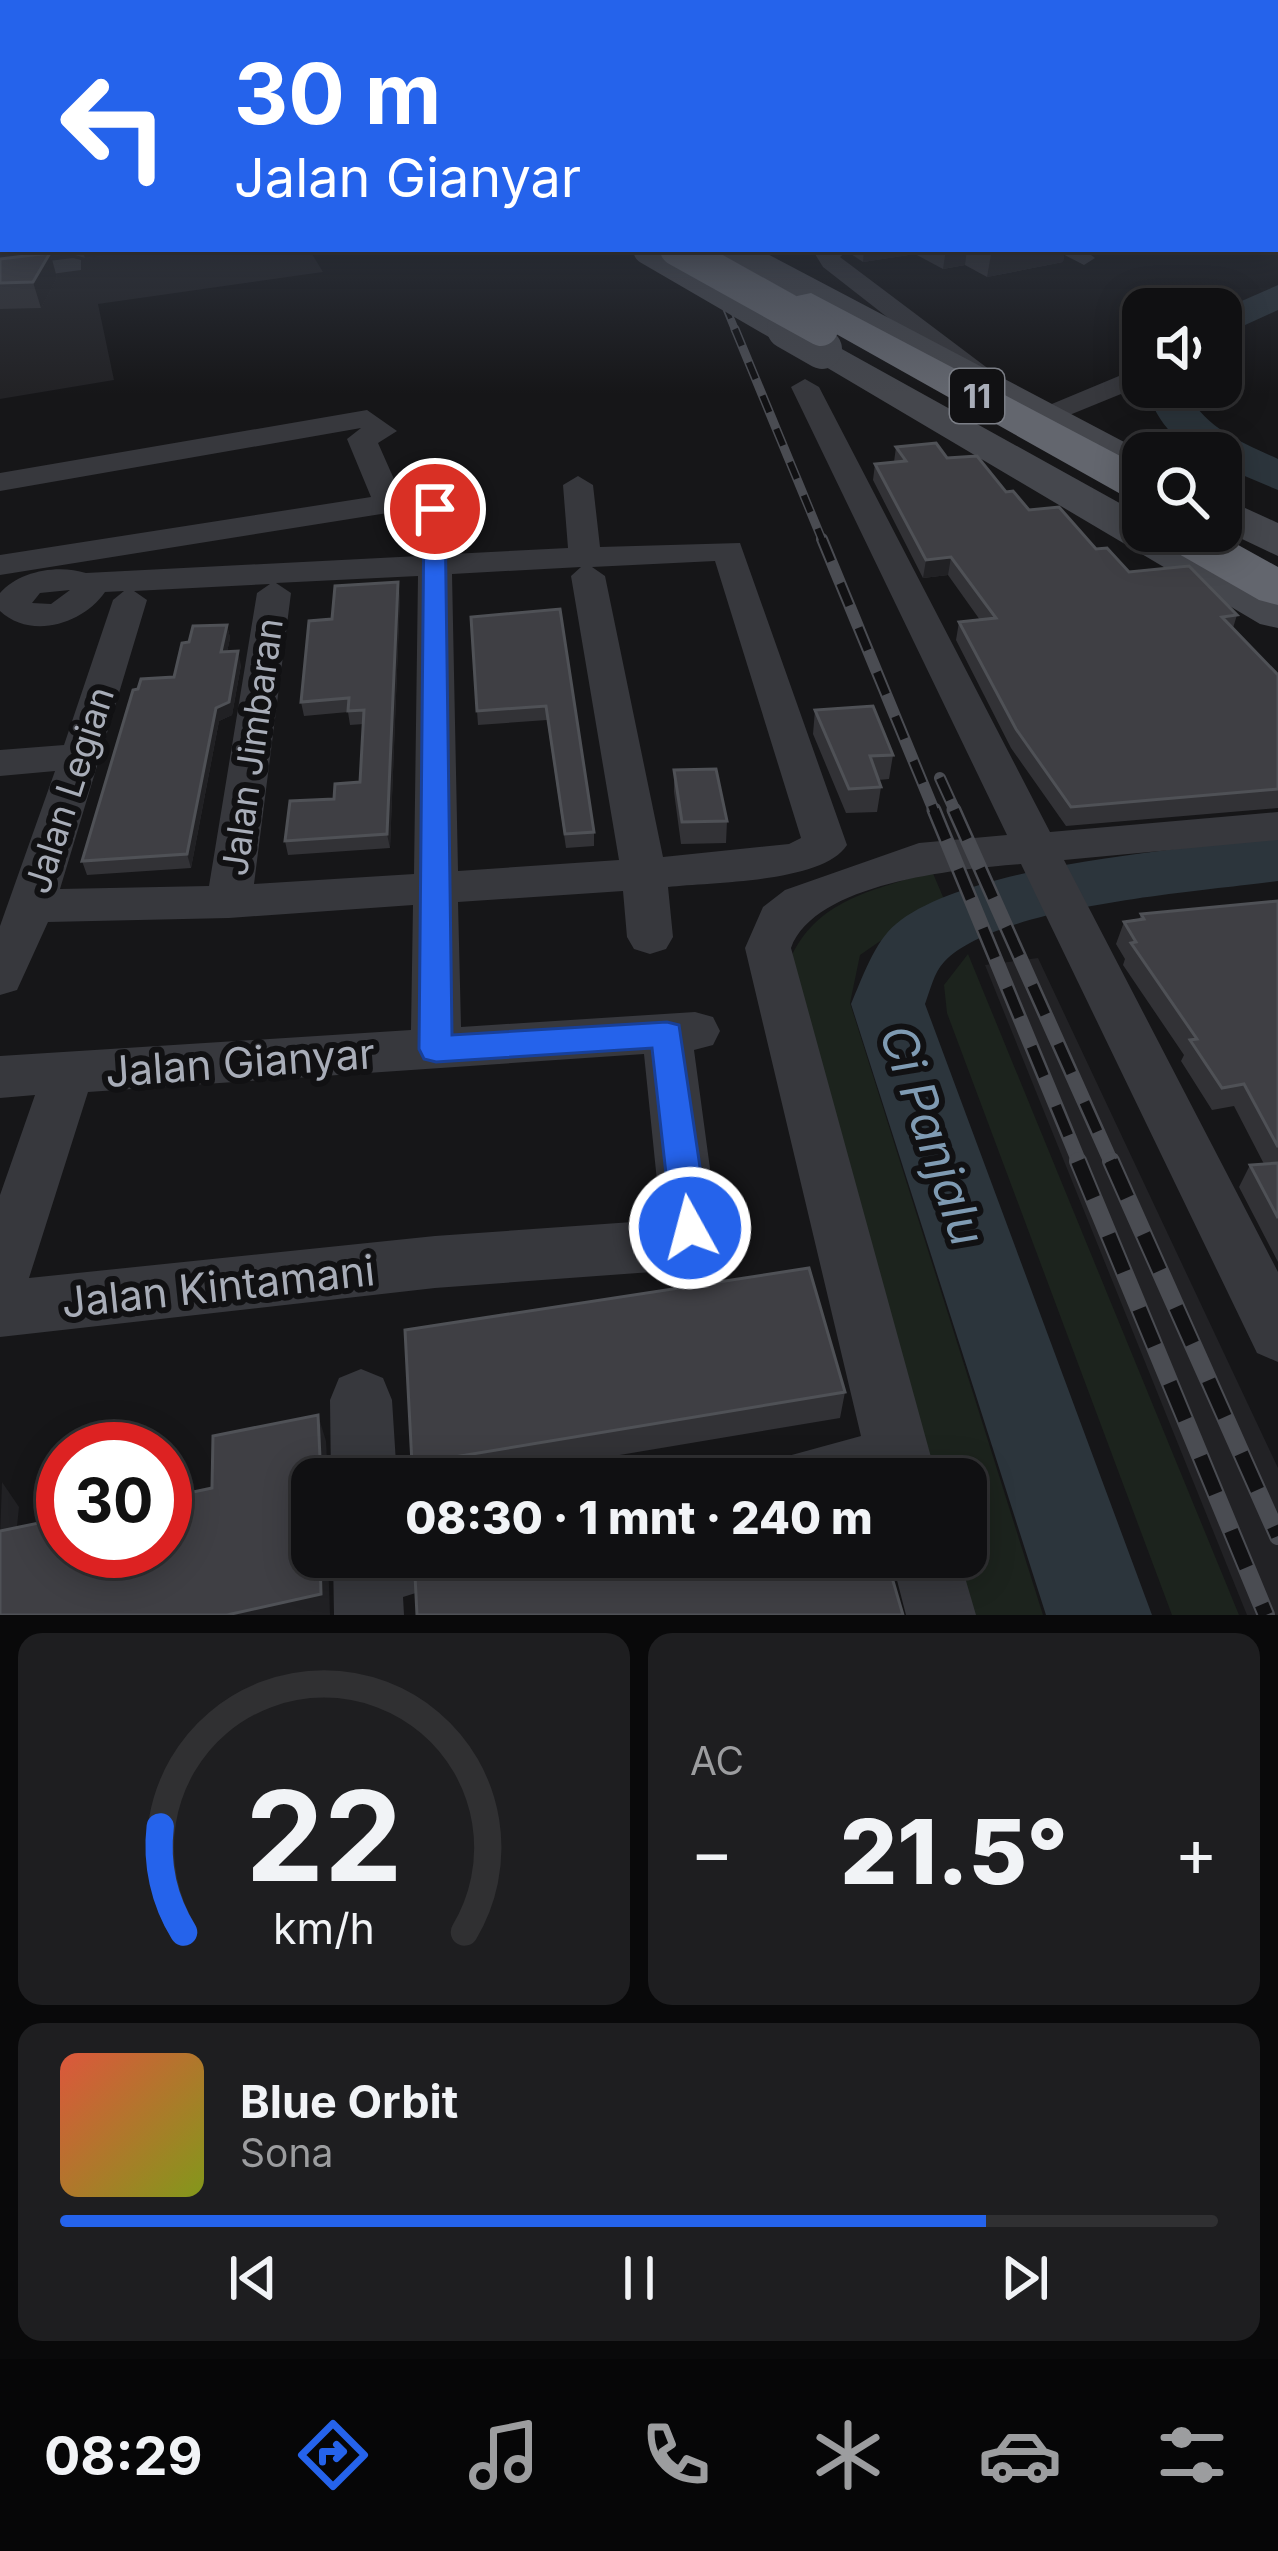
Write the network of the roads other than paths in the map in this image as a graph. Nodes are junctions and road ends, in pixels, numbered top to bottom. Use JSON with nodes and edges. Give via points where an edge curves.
{"nodes":[{"id":1,"x":656,"y":252,"type":"edge"},
{"id":2,"x":682,"y":252,"type":"edge"},
{"id":3,"x":712,"y":252,"type":"edge"},
{"id":4,"x":737,"y":252,"type":"edge"},
{"id":5,"x":831,"y":252,"type":"edge"},
{"id":6,"x":73,"y":265,"type":"dead end"},
{"id":7,"x":0,"y":274,"type":"edge"},
{"id":8,"x":814,"y":332,"type":"junction"},
{"id":9,"x":1122,"y":383,"type":"edge"},
{"id":10,"x":1010,"y":399,"type":"junction"},
{"id":11,"x":1045,"y":417,"type":"junction"},
{"id":12,"x":1122,"y":458,"type":"edge"},
{"id":13,"x":1122,"y":477,"type":"edge"},
{"id":14,"x":0,"y":482,"type":"edge"},
{"id":15,"x":578,"y":484,"type":"dead end"},
{"id":16,"x":1122,"y":501,"type":"edge"},
{"id":17,"x":435,"y":509,"type":"dead end"},
{"id":18,"x":1242,"y":522,"type":"edge"},
{"id":19,"x":1242,"y":542,"type":"edge"},
{"id":20,"x":1278,"y":542,"type":"edge"},
{"id":21,"x":1213,"y":552,"type":"edge"},
{"id":22,"x":1278,"y":562,"type":"edge"},
{"id":23,"x":2,"y":565,"type":"edge"},
{"id":24,"x":587,"y":566,"type":"junction"},
{"id":25,"x":435,"y":574,"type":"junction"},
{"id":26,"x":71,"y":588,"type":"junction"},
{"id":27,"x":1278,"y":589,"type":"edge"},
{"id":28,"x":274,"y":593,"type":"junction"},
{"id":29,"x":130,"y":600,"type":"junction"},
{"id":30,"x":7,"y":608,"type":"edge"},
{"id":31,"x":1278,"y":613,"type":"edge"},
{"id":32,"x":77,"y":757,"type":"junction"},
{"id":33,"x":0,"y":763,"type":"edge"},
{"id":34,"x":1278,"y":826,"type":"edge"},
{"id":35,"x":1041,"y":858,"type":"junction"},
{"id":36,"x":644,"y":874,"type":"junction"},
{"id":37,"x":436,"y":885,"type":"junction"},
{"id":38,"x":229,"y":902,"type":"junction"},
{"id":39,"x":32,"y":906,"type":"junction"},
{"id":40,"x":650,"y":937,"type":"dead end"},
{"id":41,"x":0,"y":976,"type":"edge"},
{"id":42,"x":682,"y":1032,"type":"joint"},
{"id":43,"x":436,"y":1049,"type":"junction"},
{"id":44,"x":69,"y":1072,"type":"junction"},
{"id":45,"x":0,"y":1077,"type":"edge"},
{"id":46,"x":0,"y":1278,"type":"edge"},
{"id":47,"x":0,"y":1309,"type":"edge"},
{"id":48,"x":1278,"y":1333,"type":"edge"},
{"id":49,"x":362,"y":1400,"type":"dead end"},
{"id":50,"x":363,"y":1458,"type":"edge"},
{"id":51,"x":887,"y":1458,"type":"edge"},
{"id":52,"x":930,"y":1578,"type":"edge"},
{"id":53,"x":940,"y":1615,"type":"edge"}],
"edges":[{"from":1,"to":8,"type":"main road","bridge":true},
{"from":2,"to":8,"type":"highway","number":"11","bridge":true},
{"from":3,"to":8,"type":"highway","number":"11"},
{"from":4,"to":8,"type":"main road"},
{"from":5,"to":10,"type":"street","via":[[831,262]]},
{"from":6,"to":7,"type":"street"},
{"from":8,"to":10,"type":"main road"},
{"from":8,"to":13,"type":"highway","number":"11"},
{"from":8,"to":16,"type":"highway","number":"11"},
{"from":8,"to":31,"type":"main road"},
{"from":8,"to":35,"type":"street"},
{"from":9,"to":11,"type":"street"},
{"from":10,"to":11,"type":"main road"},
{"from":11,"to":12,"type":"main road"},
{"from":14,"to":23,"type":"street","via":[[359,419],[383,430],[362,439],[389,504]]},
{"from":15,"to":24,"type":"street"},
{"from":17,"to":25,"type":"street"},
{"from":18,"to":20,"type":"main road"},
{"from":19,"to":22,"type":"highway"},
{"from":21,"to":27,"type":"highway"},
{"from":23,"to":26,"type":"street"},
{"from":24,"to":25,"type":"street"},
{"from":24,"to":36,"type":"street"},
{"from":24,"to":36,"type":"street","via":[[732,558],[825,845],[796,858]]},
{"from":25,"to":26,"type":"street"},
{"from":25,"to":28,"type":"street"},
{"from":25,"to":37,"type":"street"},
{"from":26,"to":29,"type":"street"},
{"from":26,"to":30,"type":"street","via":[[43,616]]},
{"from":28,"to":29,"type":"street"},
{"from":28,"to":38,"type":"street","name":"Jalan Jimbaran"},
{"from":29,"to":32,"type":"street","name":"Jalan Legian"},
{"from":32,"to":33,"type":"street"},
{"from":32,"to":39,"type":"street","name":"Jalan Legian"},
{"from":34,"to":35,"type":"street"},
{"from":35,"to":48,"type":"street"},
{"from":35,"to":51,"type":"street","via":[[919,858],[801,901],[778,920],[768,949]]},
{"from":36,"to":37,"type":"street"},
{"from":36,"to":40,"type":"street"},
{"from":37,"to":38,"type":"street"},
{"from":37,"to":43,"type":"street"},
{"from":38,"to":39,"type":"street"},
{"from":39,"to":41,"type":"street","name":"Jalan Legian"},
{"from":42,"to":43,"type":"street","name":"Jalan Gianyar"},
{"from":42,"to":47,"type":"street","name":"Jalan Kintamani","via":[[690,1228],[679,1244]]},
{"from":43,"to":44,"type":"street","name":"Jalan Gianyar"},
{"from":44,"to":45,"type":"street","name":"Jalan Gianyar"},
{"from":44,"to":46,"type":"street"},
{"from":49,"to":50,"type":"street"},
{"from":52,"to":53,"type":"street"}]}
